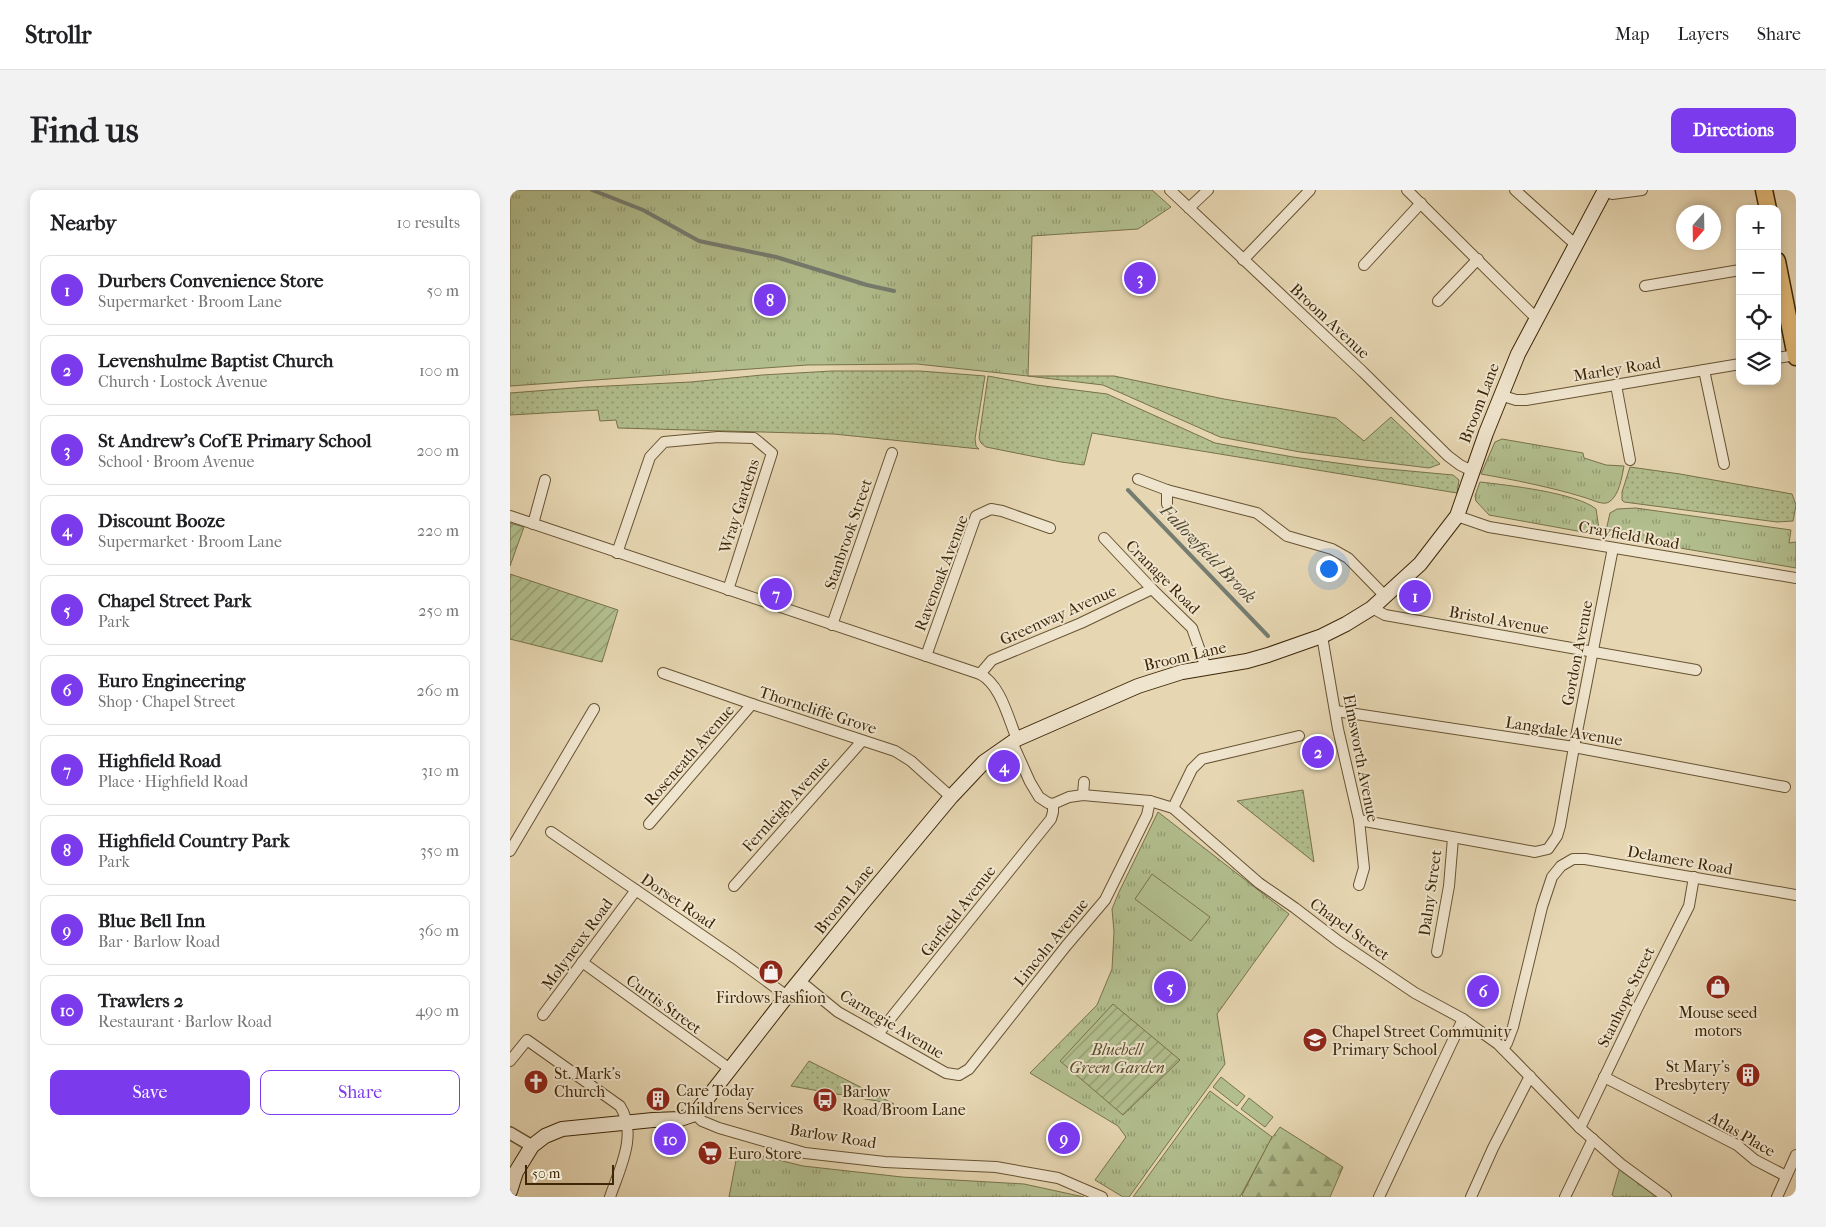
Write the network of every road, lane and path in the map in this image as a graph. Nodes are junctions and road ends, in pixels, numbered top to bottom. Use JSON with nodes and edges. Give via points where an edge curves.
{"nodes":[{"id":1,"x":1170,"y":190,"type":"edge"},
{"id":2,"x":1208,"y":190,"type":"edge"},
{"id":3,"x":1310,"y":190,"type":"edge"},
{"id":4,"x":1407,"y":190,"type":"edge"},
{"id":5,"x":1515,"y":190,"type":"edge"},
{"id":6,"x":1605,"y":190,"type":"edge"},
{"id":7,"x":1642,"y":190,"type":"edge"},
{"id":8,"x":1764,"y":190,"type":"edge"},
{"id":9,"x":1421,"y":203,"type":"junction"},
{"id":10,"x":1767,"y":205,"type":"edge"},
{"id":11,"x":1189,"y":208,"type":"junction"},
{"id":12,"x":1576,"y":245,"type":"junction"},
{"id":13,"x":1478,"y":259,"type":"junction"},
{"id":14,"x":1243,"y":260,"type":"junction"},
{"id":15,"x":1364,"y":264,"type":"dead end"},
{"id":16,"x":1736,"y":271,"type":"edge"},
{"id":17,"x":1781,"y":276,"type":"edge"},
{"id":18,"x":1645,"y":286,"type":"dead end"},
{"id":19,"x":1438,"y":301,"type":"dead end"},
{"id":20,"x":1791,"y":310,"type":"edge"},
{"id":21,"x":1536,"y":319,"type":"junction"},
{"id":22,"x":1796,"y":356,"type":"edge"},
{"id":23,"x":1781,"y":358,"type":"edge"},
{"id":24,"x":1736,"y":365,"type":"edge"},
{"id":25,"x":1704,"y":370,"type":"junction"},
{"id":26,"x":1616,"y":385,"type":"junction"},
{"id":27,"x":1500,"y":395,"type":"junction"},
{"id":28,"x":892,"y":453,"type":"dead end"},
{"id":29,"x":1630,"y":460,"type":"dead end"},
{"id":30,"x":1724,"y":464,"type":"dead end"},
{"id":31,"x":1474,"y":466,"type":"junction"},
{"id":32,"x":1138,"y":479,"type":"dead end"},
{"id":33,"x":545,"y":480,"type":"dead end"},
{"id":34,"x":1167,"y":490,"type":"junction"},
{"id":35,"x":1167,"y":504,"type":"dead end"},
{"id":36,"x":510,"y":516,"type":"edge"},
{"id":37,"x":1457,"y":516,"type":"junction"},
{"id":38,"x":533,"y":524,"type":"junction"},
{"id":39,"x":1050,"y":528,"type":"dead end"},
{"id":40,"x":1104,"y":538,"type":"dead end"},
{"id":41,"x":1613,"y":548,"type":"junction"},
{"id":42,"x":617,"y":553,"type":"junction"},
{"id":43,"x":1796,"y":578,"type":"edge"},
{"id":44,"x":1152,"y":589,"type":"junction"},
{"id":45,"x":728,"y":590,"type":"junction"},
{"id":46,"x":1386,"y":597,"type":"junction"},
{"id":47,"x":1372,"y":608,"type":"junction"},
{"id":48,"x":832,"y":625,"type":"junction"},
{"id":49,"x":1322,"y":636,"type":"junction"},
{"id":50,"x":1592,"y":652,"type":"junction"},
{"id":51,"x":926,"y":656,"type":"junction"},
{"id":52,"x":1206,"y":668,"type":"junction"},
{"id":53,"x":1696,"y":670,"type":"dead end"},
{"id":54,"x":663,"y":673,"type":"dead end"},
{"id":55,"x":980,"y":674,"type":"junction"},
{"id":56,"x":752,"y":704,"type":"junction"},
{"id":57,"x":594,"y":709,"type":"dead end"},
{"id":58,"x":1336,"y":711,"type":"junction"},
{"id":59,"x":1299,"y":736,"type":"dead end"},
{"id":60,"x":862,"y":741,"type":"junction"},
{"id":61,"x":1014,"y":741,"type":"junction"},
{"id":62,"x":1574,"y":747,"type":"junction"},
{"id":63,"x":1084,"y":782,"type":"dead end"},
{"id":64,"x":1786,"y":787,"type":"dead end"},
{"id":65,"x":1083,"y":795,"type":"junction"},
{"id":66,"x":951,"y":797,"type":"junction"},
{"id":67,"x":1150,"y":801,"type":"junction"},
{"id":68,"x":1053,"y":804,"type":"junction"},
{"id":69,"x":1173,"y":808,"type":"junction"},
{"id":70,"x":1359,"y":820,"type":"junction"},
{"id":71,"x":649,"y":824,"type":"dead end"},
{"id":72,"x":551,"y":832,"type":"dead end"},
{"id":73,"x":1453,"y":838,"type":"junction"},
{"id":74,"x":510,"y":851,"type":"edge"},
{"id":75,"x":1694,"y":877,"type":"junction"},
{"id":76,"x":1359,"y":885,"type":"dead end"},
{"id":77,"x":734,"y":886,"type":"dead end"},
{"id":78,"x":636,"y":890,"type":"junction"},
{"id":79,"x":1796,"y":895,"type":"edge"},
{"id":80,"x":1437,"y":952,"type":"dead end"},
{"id":81,"x":582,"y":962,"type":"junction"},
{"id":82,"x":800,"y":981,"type":"junction"},
{"id":83,"x":786,"y":996,"type":"junction"},
{"id":84,"x":543,"y":1015,"type":"dead end"},
{"id":85,"x":1462,"y":1019,"type":"junction"},
{"id":86,"x":878,"y":1034,"type":"junction"},
{"id":87,"x":1503,"y":1048,"type":"junction"},
{"id":88,"x":510,"y":1061,"type":"edge"},
{"id":89,"x":730,"y":1069,"type":"junction"},
{"id":90,"x":946,"y":1073,"type":"joint"},
{"id":91,"x":1530,"y":1076,"type":"junction"},
{"id":92,"x":1604,"y":1077,"type":"junction"},
{"id":93,"x":695,"y":1114,"type":"junction"},
{"id":94,"x":628,"y":1122,"type":"junction"},
{"id":95,"x":1580,"y":1128,"type":"junction"},
{"id":96,"x":510,"y":1133,"type":"edge"},
{"id":97,"x":1593,"y":1139,"type":"junction"},
{"id":98,"x":532,"y":1146,"type":"junction"},
{"id":99,"x":1796,"y":1155,"type":"edge"},
{"id":100,"x":1786,"y":1176,"type":"junction"},
{"id":101,"x":510,"y":1191,"type":"edge"},
{"id":102,"x":610,"y":1197,"type":"edge"},
{"id":103,"x":1102,"y":1197,"type":"edge"},
{"id":104,"x":1380,"y":1197,"type":"edge"},
{"id":105,"x":1471,"y":1197,"type":"edge"},
{"id":106,"x":1564,"y":1197,"type":"edge"},
{"id":107,"x":1666,"y":1197,"type":"edge"},
{"id":108,"x":1777,"y":1197,"type":"edge"}],
"edges":[{"from":1,"to":11,"type":"street","name":"Broom Avenue"},
{"from":2,"to":11,"type":"street"},
{"from":3,"to":14,"type":"street"},
{"from":4,"to":9,"type":"street"},
{"from":5,"to":12,"type":"street"},
{"from":6,"to":7,"type":"street","via":[[1612,194]]},
{"from":6,"to":12,"type":"main road","name":"Broom Lane"},
{"from":8,"to":10,"type":"highway"},
{"from":9,"to":13,"type":"street"},
{"from":9,"to":15,"type":"street"},
{"from":11,"to":14,"type":"street","name":"Broom Avenue"},
{"from":12,"to":21,"type":"main road","name":"Broom Lane"},
{"from":13,"to":19,"type":"street"},
{"from":13,"to":21,"type":"street"},
{"from":14,"to":31,"type":"street","name":"Broom Avenue","via":[[1455,462]]},
{"from":16,"to":18,"type":"street"},
{"from":17,"to":20,"type":"highway"},
{"from":20,"to":22,"type":"highway"},
{"from":21,"to":27,"type":"main road","name":"Broom Lane"},
{"from":22,"to":23,"type":"street"},
{"from":24,"to":25,"type":"street","name":"Marley Road"},
{"from":25,"to":26,"type":"street","name":"Marley Road"},
{"from":25,"to":30,"type":"street"},
{"from":26,"to":27,"type":"street","name":"Marley Road","via":[[1526,400]]},
{"from":26,"to":29,"type":"street"},
{"from":27,"to":31,"type":"main road","name":"Broom Lane"},
{"from":28,"to":48,"type":"street","name":"Stanbrook Street"},
{"from":31,"to":37,"type":"main road","name":"Broom Lane"},
{"from":32,"to":34,"type":"street"},
{"from":33,"to":38,"type":"street"},
{"from":34,"to":35,"type":"street"},
{"from":34,"to":46,"type":"street","via":[[1257,513],[1287,536],[1340,553]]},
{"from":36,"to":38,"type":"street"},
{"from":37,"to":41,"type":"street","name":"Crayfield Road","via":[[1489,527]]},
{"from":37,"to":46,"type":"main road","name":"Broom Lane","via":[[1420,564]]},
{"from":38,"to":42,"type":"street"},
{"from":39,"to":51,"type":"street","name":"Ravenoak Avenue","via":[[1032,527],[1002,511],[991,509],[976,516]]},
{"from":40,"to":44,"type":"street","name":"Cranage Road"},
{"from":41,"to":43,"type":"street","name":"Crayfield Road"},
{"from":41,"to":50,"type":"street","name":"Gordon Avenue"},
{"from":42,"to":45,"type":"street"},
{"from":42,"to":45,"type":"street","name":"Wray Gardens","via":[[650,456],[664,442],[718,437],[754,438],[772,453]]},
{"from":44,"to":52,"type":"street","name":"Cranage Road","via":[[1192,628]]},
{"from":44,"to":55,"type":"street","name":"Greenway Avenue","via":[[1082,623],[992,660]]},
{"from":45,"to":48,"type":"street"},
{"from":46,"to":47,"type":"main road","name":"Broom Lane"},
{"from":47,"to":49,"type":"main road","name":"Broom Lane"},
{"from":47,"to":50,"type":"street","name":"Bristol Avenue","via":[[1385,615]]},
{"from":48,"to":51,"type":"street"},
{"from":49,"to":52,"type":"main road","name":"Broom Lane","via":[[1247,661]]},
{"from":49,"to":58,"type":"street","name":"Elmsworth Avenue"},
{"from":50,"to":53,"type":"street","name":"Bristol Avenue"},
{"from":50,"to":62,"type":"street","name":"Gordon Avenue"},
{"from":51,"to":55,"type":"street"},
{"from":52,"to":61,"type":"main road","name":"Broom Lane","via":[[1138,686]]},
{"from":54,"to":56,"type":"street","name":"Thorncliffe Grove"},
{"from":55,"to":61,"type":"street","via":[[996,687]]},
{"from":56,"to":60,"type":"street","name":"Thorncliffe Grove"},
{"from":56,"to":71,"type":"street","name":"Roseneath Avenue"},
{"from":57,"to":74,"type":"street"},
{"from":58,"to":62,"type":"street","name":"Langdale Avenue"},
{"from":58,"to":70,"type":"street","name":"Elmsworth Avenue"},
{"from":59,"to":69,"type":"street","via":[[1202,759],[1192,768]]},
{"from":60,"to":66,"type":"street","name":"Thorncliffe Grove","via":[[895,751],[911,761]]},
{"from":60,"to":77,"type":"street","name":"Fernleigh Avenue"},
{"from":61,"to":66,"type":"main road","name":"Broom Lane","via":[[984,762]]},
{"from":61,"to":68,"type":"street","via":[[1039,797]]},
{"from":62,"to":64,"type":"street","name":"Langdale Avenue"},
{"from":62,"to":73,"type":"street","name":"Gordon Avenue","via":[[1560,826],[1548,849],[1535,852]]},
{"from":63,"to":65,"type":"street"},
{"from":65,"to":67,"type":"street","name":"Chapel Street"},
{"from":65,"to":68,"type":"street","name":"Chapel Street"},
{"from":66,"to":82,"type":"main road","name":"Broom Lane"},
{"from":67,"to":69,"type":"street","name":"Chapel Street"},
{"from":67,"to":90,"type":"street","name":"Lincoln Avenue","via":[[1147,815],[1105,900],[969,1069],[959,1075]]},
{"from":68,"to":86,"type":"street","name":"Garfield Avenue","via":[[1051,819]]},
{"from":69,"to":85,"type":"street","name":"Chapel Street","via":[[1259,883],[1338,941],[1415,993]]},
{"from":70,"to":73,"type":"street"},
{"from":70,"to":76,"type":"street","name":"Elmsworth Avenue","via":[[1364,868]]},
{"from":72,"to":78,"type":"street","name":"Dorset Road"},
{"from":73,"to":80,"type":"street","name":"Dalny Street"},
{"from":75,"to":79,"type":"street","name":"Delamere Road"},
{"from":75,"to":87,"type":"street","name":"Delamere Road","via":[[1585,859],[1573,859],[1561,866],[1552,877],[1545,898],[1513,1027]]},
{"from":75,"to":92,"type":"street","name":"Stanhope Street","via":[[1686,913]]},
{"from":78,"to":81,"type":"street","name":"Molyneux Road"},
{"from":78,"to":83,"type":"street","name":"Dorset Road"},
{"from":81,"to":84,"type":"street","name":"Molyneux Road"},
{"from":81,"to":89,"type":"street","name":"Curtis Street"},
{"from":82,"to":83,"type":"main road","name":"Broom Lane"},
{"from":82,"to":86,"type":"street","name":"Carnegie Avenue","via":[[838,1012]]},
{"from":83,"to":89,"type":"main road","name":"Broom Lane"},
{"from":85,"to":87,"type":"street","name":"Chapel Street"},
{"from":85,"to":104,"type":"street"},
{"from":86,"to":90,"type":"street","name":"Carnegie Avenue"},
{"from":87,"to":91,"type":"street","name":"Chapel Street"},
{"from":88,"to":94,"type":"street","via":[[527,1040],[620,1106]]},
{"from":89,"to":93,"type":"main road","name":"Broom Lane"},
{"from":91,"to":95,"type":"street","name":"Chapel Street"},
{"from":91,"to":105,"type":"street"},
{"from":92,"to":95,"type":"street","name":"Stanhope Street"},
{"from":92,"to":100,"type":"street","name":"Atlas Place","via":[[1737,1145],[1755,1160]]},
{"from":93,"to":94,"type":"main road","via":[[680,1119]]},
{"from":93,"to":103,"type":"street","name":"Barlow Road","via":[[702,1121],[719,1128],[805,1153],[885,1162],[996,1167],[1058,1178]]},
{"from":94,"to":98,"type":"main road","via":[[562,1129]]},
{"from":94,"to":102,"type":"street","via":[[629,1136]]},
{"from":95,"to":97,"type":"street","name":"Chapel Street"},
{"from":96,"to":98,"type":"street"},
{"from":97,"to":106,"type":"street"},
{"from":97,"to":107,"type":"street","name":"Chapel Street"},
{"from":98,"to":101,"type":"main road","via":[[516,1172]]},
{"from":99,"to":100,"type":"street"},
{"from":100,"to":108,"type":"street"}]}
